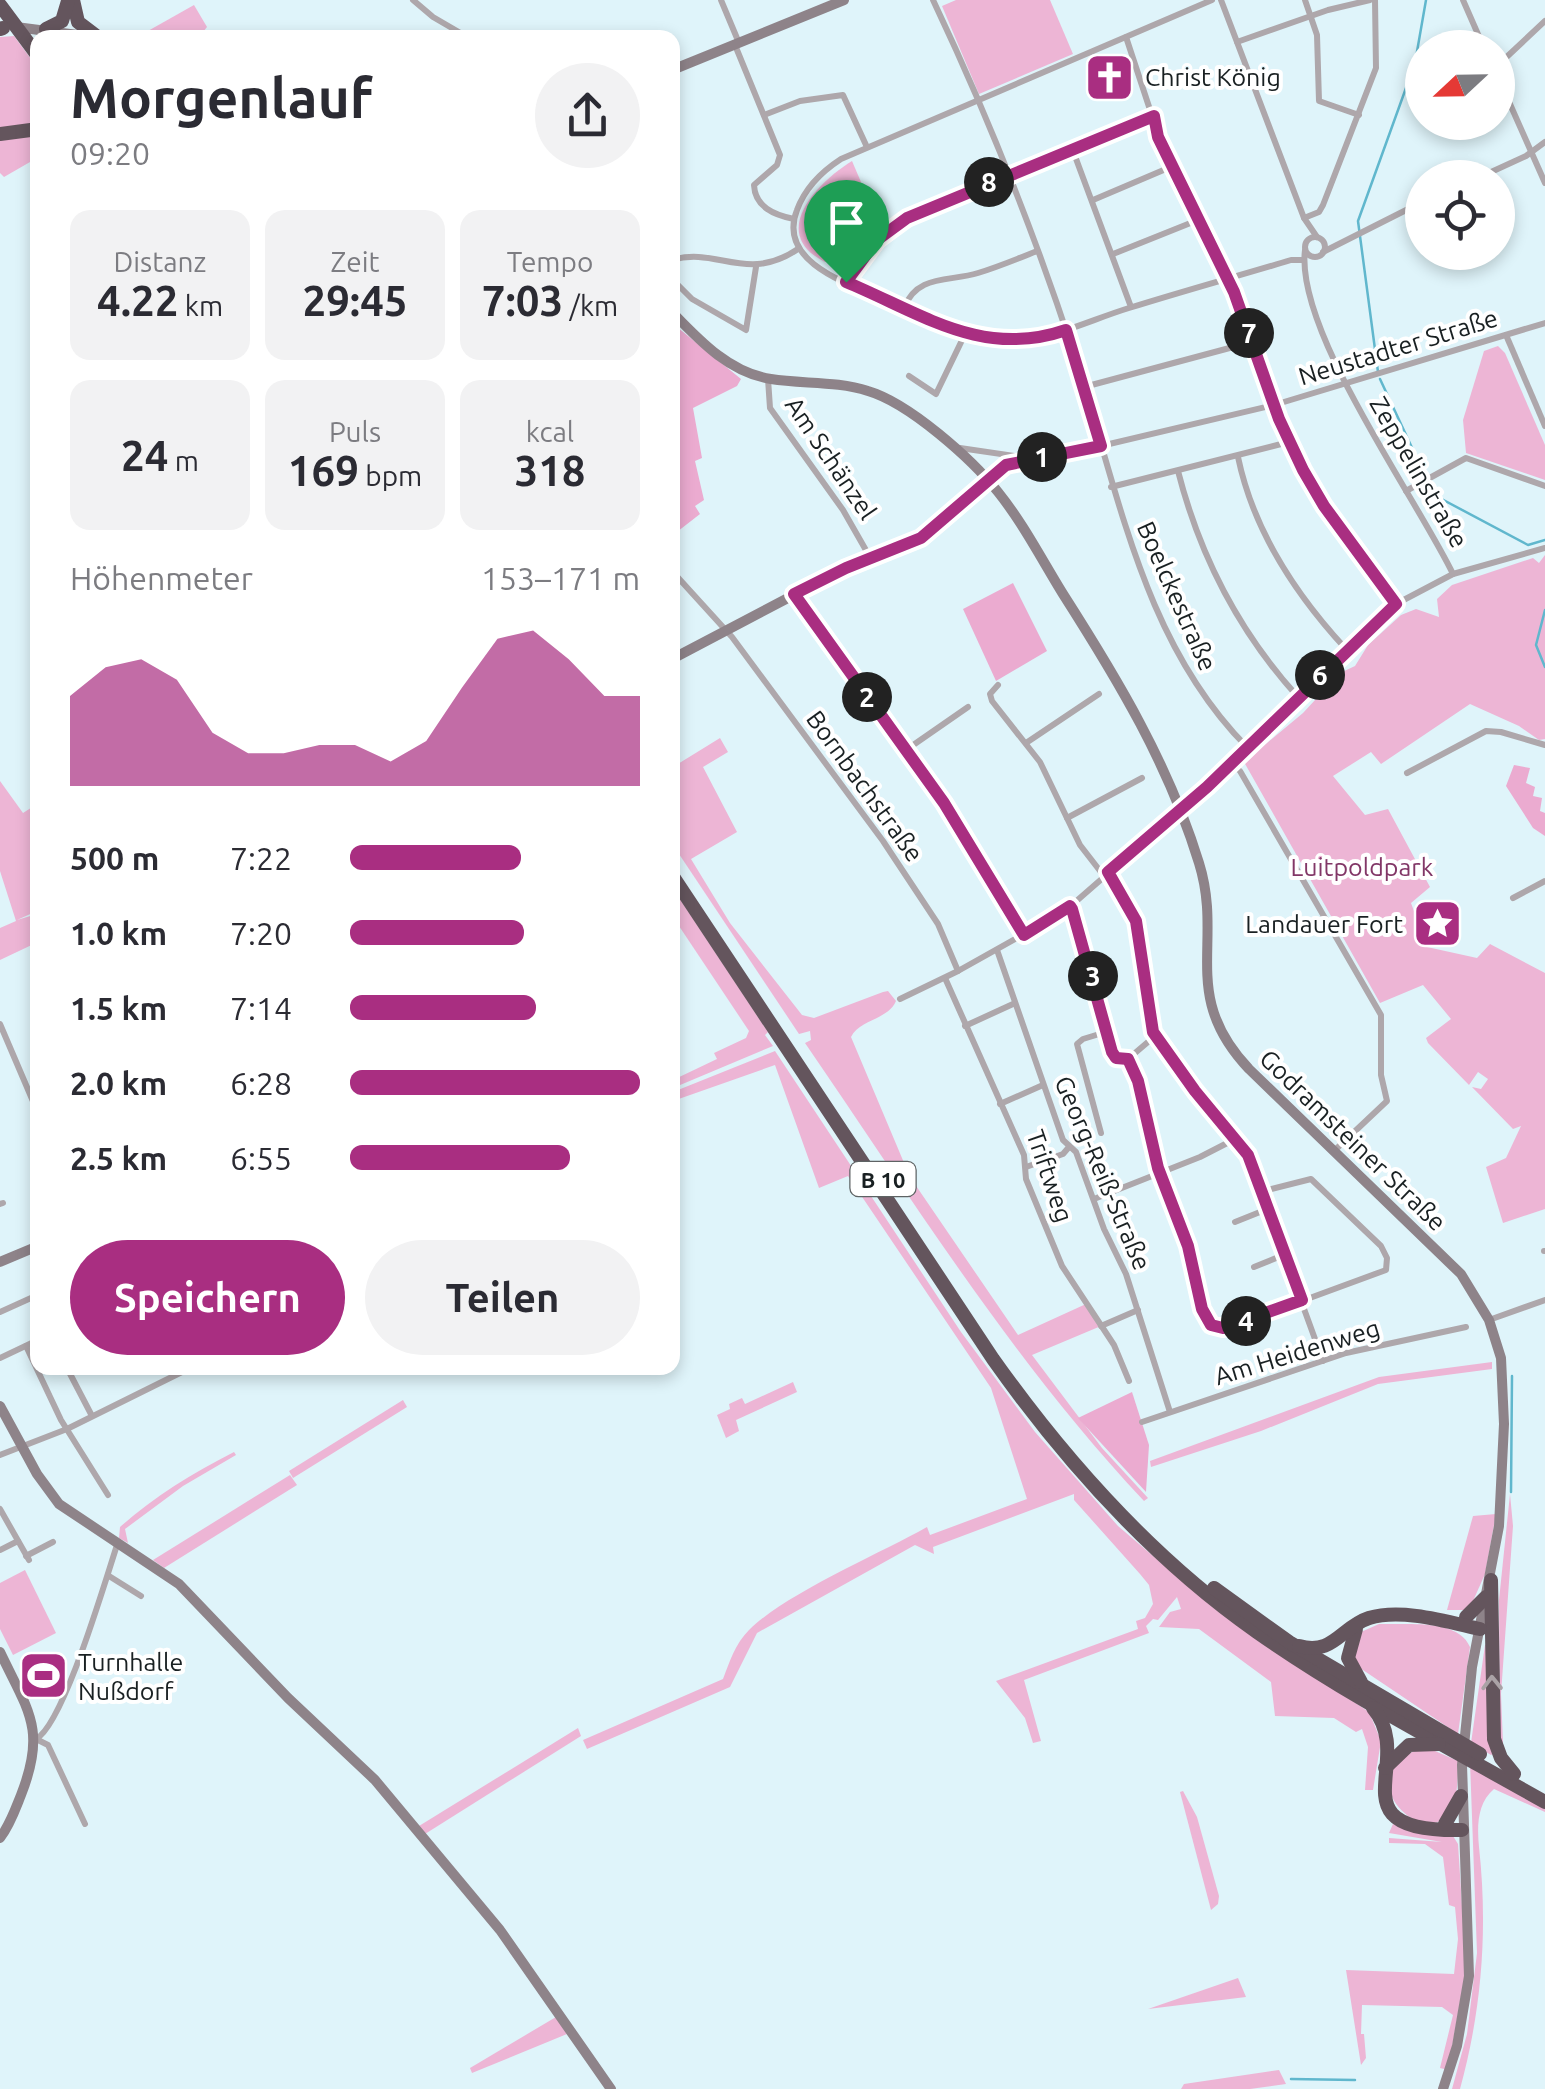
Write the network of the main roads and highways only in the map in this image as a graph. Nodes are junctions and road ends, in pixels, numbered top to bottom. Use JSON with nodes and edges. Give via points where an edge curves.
{"nodes":[{"id":1,"x":8,"y":0,"type":"edge"},
{"id":2,"x":71,"y":0,"type":"edge"},
{"id":3,"x":0,"y":4,"type":"edge"},
{"id":4,"x":53,"y":30,"type":"edge"},
{"id":5,"x":88,"y":30,"type":"edge"},
{"id":6,"x":30,"y":32,"type":"edge"},
{"id":7,"x":30,"y":36,"type":"edge"},
{"id":8,"x":30,"y":129,"type":"edge"},
{"id":9,"x":0,"y":134,"type":"edge"},
{"id":10,"x":680,"y":872,"type":"edge"},
{"id":11,"x":680,"y":887,"type":"edge"},
{"id":12,"x":1491,"y":1580,"type":"road end"},
{"id":13,"x":1486,"y":1597,"type":"road end"},
{"id":14,"x":1364,"y":1620,"type":"junction"},
{"id":15,"x":1289,"y":1642,"type":"junction"},
{"id":16,"x":1367,"y":1694,"type":"junction"},
{"id":17,"x":1424,"y":1722,"type":"junction"},
{"id":18,"x":1444,"y":1746,"type":"junction"},
{"id":19,"x":1466,"y":1762,"type":"junction"},
{"id":20,"x":1385,"y":1768,"type":"junction"},
{"id":21,"x":1514,"y":1774,"type":"junction"},
{"id":22,"x":1532,"y":1784,"type":"dead end"},
{"id":23,"x":1461,"y":1796,"type":"road end"},
{"id":24,"x":1545,"y":1802,"type":"edge"},
{"id":25,"x":1437,"y":1826,"type":"junction"},
{"id":26,"x":1462,"y":1830,"type":"road end"}],
"edges":[{"from":1,"to":6,"type":"highway"},
{"from":2,"to":4,"type":"highway"},
{"from":2,"to":5,"type":"highway"},
{"from":3,"to":7,"type":"highway"},
{"from":8,"to":9,"type":"highway"},
{"from":10,"to":15,"type":"highway","number":"B 10","via":[[1041,1410],[1159,1539]]},
{"from":11,"to":16,"type":"highway","number":"B 10","via":[[976,1334],[1062,1450],[1220,1604],[1296,1658]]},
{"from":21,"to":12,"type":"highway","one_way":true,"via":[[1494,1738]]},
{"from":13,"to":14,"type":"highway","via":[[1470,1622]]},
{"from":14,"to":15,"type":"highway","via":[[1323,1648]]},
{"from":14,"to":16,"type":"highway","via":[[1348,1658]]},
{"from":15,"to":16,"type":"highway","number":"B 10"},
{"from":16,"to":17,"type":"highway","number":"B 10"},
{"from":16,"to":18,"type":"highway","number":"B 10"},
{"from":16,"to":20,"type":"highway","via":[[1386,1730]]},
{"from":17,"to":19,"type":"highway","number":"B 10"},
{"from":17,"to":21,"type":"highway","number":"B 10"},
{"from":18,"to":19,"type":"highway","number":"B 10"},
{"from":18,"to":20,"type":"highway","via":[[1409,1745]]},
{"from":19,"to":24,"type":"highway","number":"B 10"},
{"from":20,"to":25,"type":"highway","via":[[1382,1791],[1393,1814],[1407,1824]]},
{"from":21,"to":22,"type":"highway","number":"B 10"},
{"from":23,"to":25,"type":"highway"},
{"from":25,"to":26,"type":"highway"}]}
